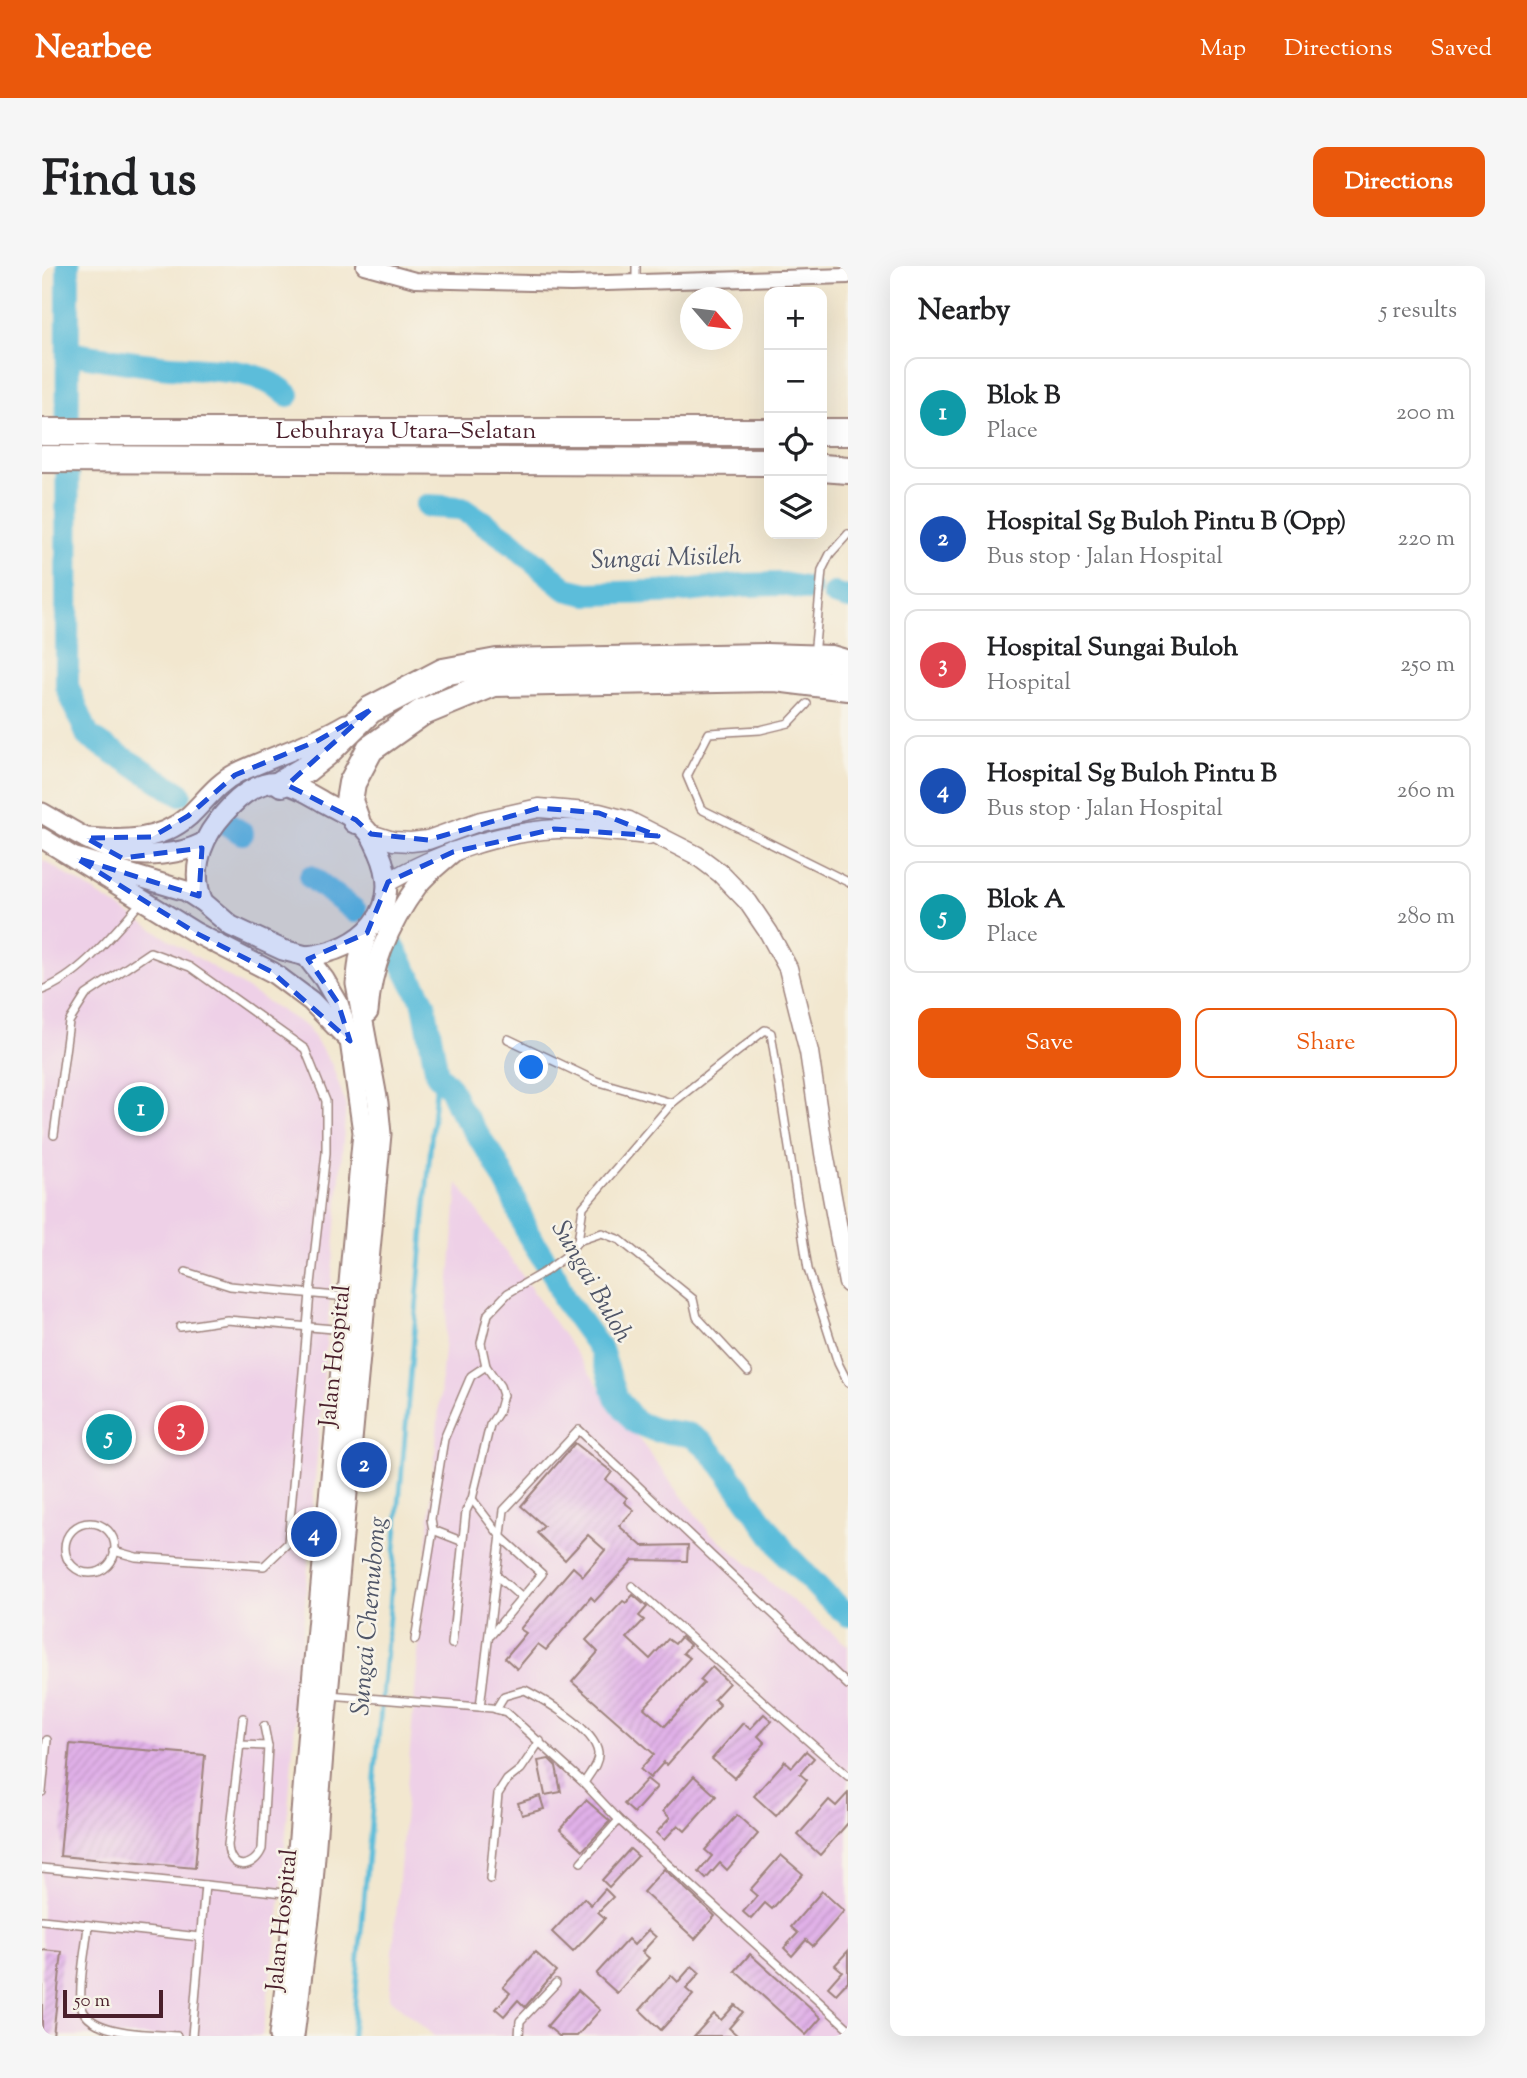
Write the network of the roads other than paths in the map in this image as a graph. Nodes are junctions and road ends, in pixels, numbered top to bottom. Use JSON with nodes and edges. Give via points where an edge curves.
{"nodes":[{"id":1,"x":364,"y":266,"type":"edge"},
{"id":2,"x":636,"y":266,"type":"edge"},
{"id":3,"x":848,"y":276,"type":"edge"},
{"id":4,"x":636,"y":283,"type":"junction"},
{"id":5,"x":42,"y":432,"type":"edge"},
{"id":6,"x":764,"y":432,"type":"edge"},
{"id":7,"x":827,"y":432,"type":"edge"},
{"id":8,"x":848,"y":432,"type":"edge"},
{"id":9,"x":131,"y":446,"type":"junction"},
{"id":10,"x":42,"y":459,"type":"edge"},
{"id":11,"x":762,"y":462,"type":"edge"},
{"id":12,"x":827,"y":462,"type":"edge"},
{"id":13,"x":848,"y":462,"type":"edge"},
{"id":14,"x":827,"y":468,"type":"edge"},
{"id":15,"x":848,"y":470,"type":"edge"},
{"id":16,"x":848,"y":534,"type":"edge"},
{"id":17,"x":815,"y":645,"type":"dead end"},
{"id":18,"x":848,"y":664,"type":"edge"},
{"id":19,"x":848,"y":687,"type":"edge"},
{"id":20,"x":807,"y":704,"type":"dead end"},
{"id":21,"x":370,"y":710,"type":"junction"},
{"id":22,"x":282,"y":783,"type":"junction"},
{"id":23,"x":42,"y":813,"type":"edge"},
{"id":24,"x":363,"y":827,"type":"junction"},
{"id":25,"x":658,"y":836,"type":"junction"},
{"id":26,"x":42,"y":838,"type":"edge"},
{"id":27,"x":86,"y":838,"type":"junction"},
{"id":28,"x":204,"y":843,"type":"junction"},
{"id":29,"x":453,"y":852,"type":"junction"},
{"id":30,"x":76,"y":858,"type":"junction"},
{"id":31,"x":388,"y":882,"type":"junction"},
{"id":32,"x":848,"y":882,"type":"edge"},
{"id":33,"x":143,"y":900,"type":"junction"},
{"id":34,"x":203,"y":902,"type":"junction"},
{"id":35,"x":367,"y":933,"type":"junction"},
{"id":36,"x":221,"y":946,"type":"junction"},
{"id":37,"x":283,"y":950,"type":"junction"},
{"id":38,"x":306,"y":956,"type":"junction"},
{"id":39,"x":42,"y":990,"type":"edge"},
{"id":40,"x":508,"y":1039,"type":"dead end"},
{"id":41,"x":358,"y":1041,"type":"junction"},
{"id":42,"x":672,"y":1103,"type":"junction"},
{"id":43,"x":54,"y":1135,"type":"dead end"},
{"id":44,"x":579,"y":1241,"type":"junction"},
{"id":45,"x":186,"y":1272,"type":"dead end"},
{"id":46,"x":848,"y":1283,"type":"edge"},
{"id":47,"x":310,"y":1293,"type":"junction"},
{"id":48,"x":358,"y":1298,"type":"junction"},
{"id":49,"x":180,"y":1327,"type":"dead end"},
{"id":50,"x":306,"y":1327,"type":"junction"},
{"id":51,"x":354,"y":1331,"type":"junction"},
{"id":52,"x":486,"y":1366,"type":"junction"},
{"id":53,"x":748,"y":1372,"type":"dead end"},
{"id":54,"x":848,"y":1383,"type":"edge"},
{"id":55,"x":472,"y":1499,"type":"junction"},
{"id":56,"x":433,"y":1530,"type":"junction"},
{"id":57,"x":501,"y":1536,"type":"junction"},
{"id":58,"x":461,"y":1541,"type":"junction"},
{"id":59,"x":114,"y":1551,"type":"junction"},
{"id":60,"x":497,"y":1576,"type":"junction"},
{"id":61,"x":632,"y":1586,"type":"dead end"},
{"id":62,"x":521,"y":1597,"type":"junction"},
{"id":63,"x":490,"y":1636,"type":"junction"},
{"id":64,"x":415,"y":1640,"type":"dead end"},
{"id":65,"x":452,"y":1644,"type":"dead end"},
{"id":66,"x":848,"y":1685,"type":"edge"},
{"id":67,"x":320,"y":1694,"type":"junction"},
{"id":68,"x":480,"y":1707,"type":"junction"},
{"id":69,"x":496,"y":1709,"type":"junction"},
{"id":70,"x":243,"y":1718,"type":"dead end"},
{"id":71,"x":264,"y":1726,"type":"dead end"},
{"id":72,"x":47,"y":1740,"type":"dead end"},
{"id":73,"x":540,"y":1741,"type":"junction"},
{"id":74,"x":240,"y":1745,"type":"junction"},
{"id":75,"x":268,"y":1746,"type":"junction"},
{"id":76,"x":848,"y":1776,"type":"edge"},
{"id":77,"x":584,"y":1783,"type":"junction"},
{"id":78,"x":42,"y":1792,"type":"edge"},
{"id":79,"x":619,"y":1820,"type":"junction"},
{"id":80,"x":581,"y":1862,"type":"dead end"},
{"id":81,"x":42,"y":1868,"type":"edge"},
{"id":82,"x":490,"y":1879,"type":"dead end"},
{"id":83,"x":205,"y":1885,"type":"junction"},
{"id":84,"x":303,"y":1895,"type":"junction"},
{"id":85,"x":42,"y":1920,"type":"edge"},
{"id":86,"x":88,"y":1925,"type":"junction"},
{"id":87,"x":200,"y":1937,"type":"junction"},
{"id":88,"x":556,"y":1983,"type":"dead end"},
{"id":89,"x":848,"y":2028,"type":"edge"},
{"id":90,"x":177,"y":2036,"type":"edge"},
{"id":91,"x":192,"y":2036,"type":"edge"},
{"id":92,"x":279,"y":2036,"type":"edge"},
{"id":93,"x":294,"y":2036,"type":"edge"},
{"id":94,"x":519,"y":2036,"type":"edge"}],
"edges":[{"from":1,"to":4,"type":"street","via":[[415,280]]},
{"from":2,"to":4,"type":"lane"},
{"from":3,"to":4,"type":"street"},
{"from":5,"to":9,"type":"highway","name":"Lebuhraya Utara–Selatan"},
{"from":6,"to":9,"type":"highway","name":"Lebuhraya Utara–Selatan"},
{"from":7,"to":8,"type":"highway"},
{"from":9,"to":10,"type":"highway","name":"Lebuhraya Utara–Selatan"},
{"from":9,"to":11,"type":"highway","name":"Lebuhraya Utara–Selatan"},
{"from":12,"to":13,"type":"highway"},
{"from":14,"to":15,"type":"highway"},
{"from":16,"to":17,"type":"lane","via":[[822,570]]},
{"from":18,"to":21,"type":"highway","via":[[766,657],[496,662],[443,672]]},
{"from":19,"to":24,"type":"highway","via":[[776,678],[494,683],[421,713],[370,750],[352,783],[349,801]]},
{"from":20,"to":32,"type":"lane","via":[[789,723],[709,733],[687,776],[701,810]]},
{"from":21,"to":22,"type":"highway","via":[[326,753]]},
{"from":21,"to":27,"type":"main road","via":[[317,741],[235,775],[188,816],[152,837],[122,841]]},
{"from":22,"to":24,"type":"main road"},
{"from":22,"to":28,"type":"main road","via":[[261,785],[230,805]]},
{"from":23,"to":27,"type":"main road"},
{"from":24,"to":25,"type":"street","via":[[393,841],[428,840],[481,821],[539,808],[598,813],[629,821]]},
{"from":24,"to":31,"type":"main road","via":[[384,864]]},
{"from":25,"to":29,"type":"street","via":[[554,829],[494,839]]},
{"from":25,"to":46,"type":"street","via":[[720,873],[748,902],[788,968],[809,1052]]},
{"from":26,"to":30,"type":"main road"},
{"from":27,"to":28,"type":"main road","via":[[110,850],[143,856],[190,850]]},
{"from":28,"to":34,"type":"main road","via":[[197,870]]},
{"from":29,"to":31,"type":"street"},
{"from":29,"to":41,"type":"main road","via":[[418,884],[379,953]]},
{"from":30,"to":33,"type":"main road"},
{"from":30,"to":34,"type":"main road","via":[[166,884]]},
{"from":31,"to":35,"type":"main road","via":[[382,907]]},
{"from":33,"to":36,"type":"main road"},
{"from":33,"to":39,"type":"lane","via":[[68,976]]},
{"from":34,"to":37,"type":"main road","via":[[231,926]]},
{"from":35,"to":38,"type":"main road","via":[[344,947]]},
{"from":35,"to":41,"type":"main road","name":"Jalan Hospital","via":[[356,984]]},
{"from":36,"to":37,"type":"main road"},
{"from":36,"to":41,"type":"main road","via":[[272,972]]},
{"from":37,"to":38,"type":"main road"},
{"from":38,"to":41,"type":"main road","name":"Jalan Hospital"},
{"from":40,"to":42,"type":"lane","via":[[596,1081]]},
{"from":41,"to":48,"type":"main road","name":"Jalan Hospital","via":[[378,1104],[381,1134]]},
{"from":42,"to":44,"type":"lane","via":[[583,1207]]},
{"from":42,"to":54,"type":"lane","via":[[765,1030],[771,1033],[808,1269]]},
{"from":43,"to":47,"type":"lane","via":[[69,1022],[86,995],[150,952],[190,967],[305,1049],[326,1101],[326,1153]]},
{"from":44,"to":52,"type":"lane","via":[[546,1271],[508,1293],[488,1314],[481,1343]]},
{"from":44,"to":53,"type":"lane","via":[[602,1233],[620,1240],[693,1299],[697,1317]]},
{"from":45,"to":47,"type":"lane","via":[[230,1286]]},
{"from":47,"to":48,"type":"lane"},
{"from":47,"to":50,"type":"lane"},
{"from":48,"to":51,"type":"main road","name":"Jalan Hospital"},
{"from":49,"to":50,"type":"lane","via":[[227,1320]]},
{"from":50,"to":51,"type":"lane"},
{"from":50,"to":59,"type":"lane","via":[[288,1543],[264,1566],[136,1558]]},
{"from":51,"to":67,"type":"main road","name":"Jalan Hospital"},
{"from":52,"to":55,"type":"lane","via":[[503,1395],[490,1425]]},
{"from":52,"to":56,"type":"lane","via":[[471,1376],[444,1439]]},
{"from":55,"to":57,"type":"lane"},
{"from":55,"to":58,"type":"lane"},
{"from":56,"to":58,"type":"lane"},
{"from":56,"to":64,"type":"lane"},
{"from":57,"to":60,"type":"lane"},
{"from":57,"to":62,"type":"lane","via":[[542,1574]]},
{"from":57,"to":66,"type":"lane","via":[[504,1510],[579,1430]]},
{"from":58,"to":65,"type":"lane"},
{"from":59,"to":59,"type":"lane","via":[[101,1570],[85,1572],[71,1564],[65,1549],[75,1528],[91,1523],[111,1535]]},
{"from":60,"to":62,"type":"lane"},
{"from":60,"to":63,"type":"lane"},
{"from":61,"to":76,"type":"lane"},
{"from":62,"to":63,"type":"lane"},
{"from":63,"to":68,"type":"lane"},
{"from":67,"to":68,"type":"lane"},
{"from":67,"to":84,"type":"main road","name":"Jalan Hospital"},
{"from":68,"to":69,"type":"lane"},
{"from":69,"to":73,"type":"lane"},
{"from":69,"to":77,"type":"lane","via":[[505,1696],[525,1690],[574,1721],[598,1754]]},
{"from":70,"to":74,"type":"lane"},
{"from":71,"to":75,"type":"lane"},
{"from":72,"to":78,"type":"lane"},
{"from":73,"to":77,"type":"lane"},
{"from":73,"to":82,"type":"lane","via":[[498,1794]]},
{"from":74,"to":75,"type":"lane"},
{"from":74,"to":75,"type":"lane","via":[[228,1855],[242,1865],[257,1859],[262,1849]]},
{"from":77,"to":79,"type":"lane"},
{"from":79,"to":80,"type":"lane"},
{"from":79,"to":89,"type":"lane"},
{"from":81,"to":83,"type":"lane"},
{"from":83,"to":84,"type":"lane"},
{"from":83,"to":87,"type":"lane"},
{"from":84,"to":92,"type":"main road","name":"Jalan Hospital"},
{"from":84,"to":93,"type":"main road","name":"Jalan Hospital"},
{"from":85,"to":86,"type":"lane"},
{"from":86,"to":87,"type":"lane"},
{"from":86,"to":90,"type":"lane","via":[[80,2004],[87,2016],[100,2026]]},
{"from":87,"to":91,"type":"lane"},
{"from":88,"to":94,"type":"lane","via":[[520,2021]]}]}
